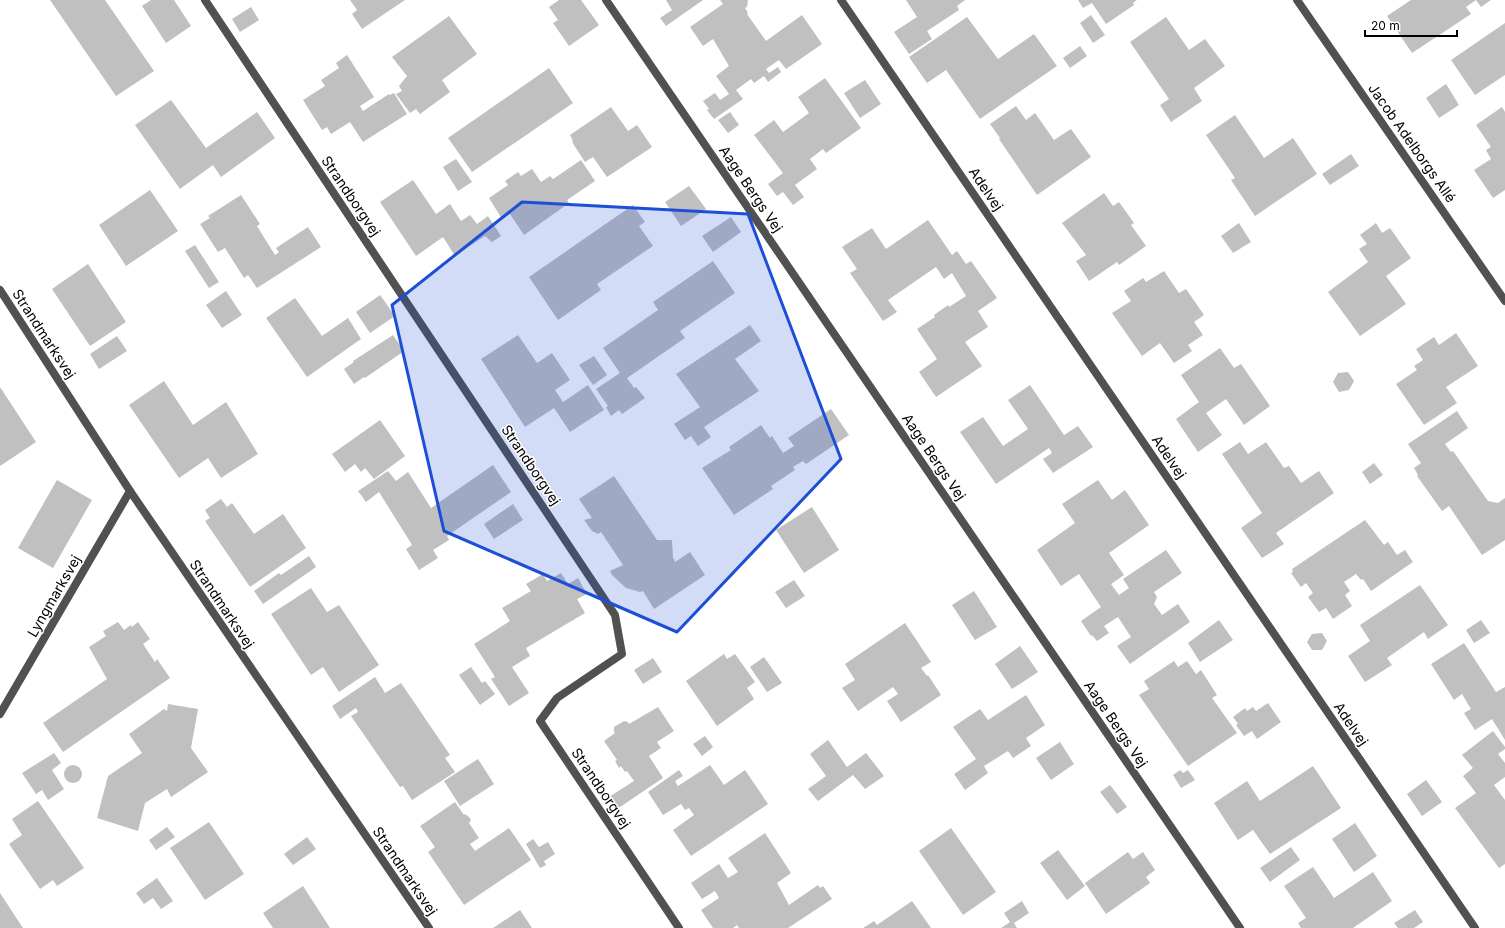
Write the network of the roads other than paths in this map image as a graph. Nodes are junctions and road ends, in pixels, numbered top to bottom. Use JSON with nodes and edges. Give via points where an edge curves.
{"nodes":[{"id":1,"x":204,"y":0,"type":"edge"},
{"id":2,"x":606,"y":0,"type":"edge"},
{"id":3,"x":841,"y":0,"type":"edge"},
{"id":4,"x":1297,"y":0,"type":"edge"},
{"id":5,"x":0,"y":290,"type":"edge"},
{"id":6,"x":1505,"y":301,"type":"edge"},
{"id":7,"x":130,"y":491,"type":"junction"},
{"id":8,"x":0,"y":714,"type":"edge"},
{"id":9,"x":429,"y":928,"type":"edge"},
{"id":10,"x":680,"y":928,"type":"edge"},
{"id":11,"x":1240,"y":928,"type":"edge"},
{"id":12,"x":1475,"y":928,"type":"edge"}],
"edges":[{"from":1,"to":10,"type":"street","name":"Strandborgvej","via":[[615,615],[622,654],[557,698],[540,721]]},
{"from":2,"to":11,"type":"street","name":"Aage Bergs Vej"},
{"from":3,"to":12,"type":"street","name":"Adelvej"},
{"from":4,"to":6,"type":"street","name":"Jacob Adelborgs Allé"},
{"from":5,"to":7,"type":"street","name":"Strandmarksvej"},
{"from":7,"to":8,"type":"street","name":"Lyngmarksvej"},
{"from":7,"to":9,"type":"street","name":"Strandmarksvej"}]}
